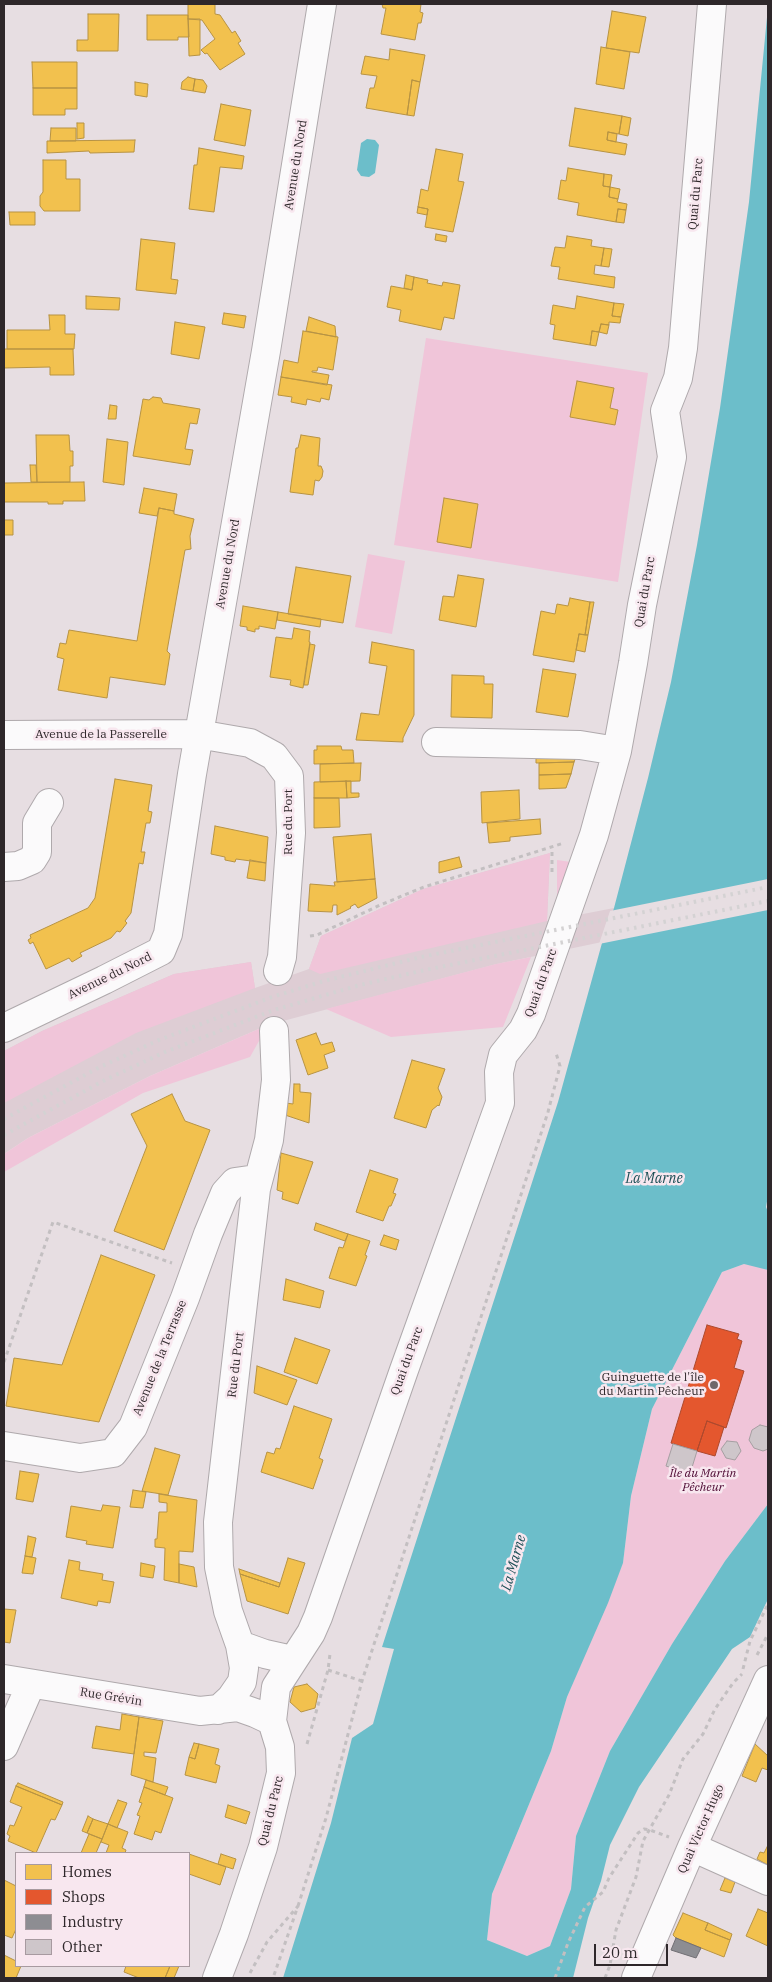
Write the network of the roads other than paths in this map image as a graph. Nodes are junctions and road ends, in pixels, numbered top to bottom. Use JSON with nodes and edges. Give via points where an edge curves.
{"nodes":[{"id":1,"x":322,"y":4,"type":"edge"},
{"id":2,"x":712,"y":4,"type":"edge"},
{"id":3,"x":198,"y":734,"type":"junction"},
{"id":4,"x":4,"y":735,"type":"edge"},
{"id":5,"x":436,"y":742,"type":"dead end"},
{"id":6,"x":617,"y":751,"type":"junction"},
{"id":7,"x":49,"y":803,"type":"dead end"},
{"id":8,"x":4,"y":867,"type":"edge"},
{"id":9,"x":278,"y":971,"type":"dead end"},
{"id":10,"x":4,"y":1028,"type":"edge"},
{"id":11,"x":274,"y":1031,"type":"dead end"},
{"id":12,"x":256,"y":1188,"type":"junction"},
{"id":13,"x":4,"y":1446,"type":"edge"},
{"id":14,"x":240,"y":1645,"type":"junction"},
{"id":15,"x":292,"y":1660,"type":"junction"},
{"id":16,"x":758,"y":1678,"type":"edge"},
{"id":17,"x":4,"y":1680,"type":"edge"},
{"id":18,"x":31,"y":1684,"type":"junction"},
{"id":19,"x":218,"y":1710,"type":"junction"},
{"id":20,"x":272,"y":1721,"type":"junction"},
{"id":21,"x":4,"y":1746,"type":"edge"},
{"id":22,"x":683,"y":1843,"type":"junction"},
{"id":23,"x":768,"y":1881,"type":"edge"},
{"id":24,"x":217,"y":1978,"type":"edge"},
{"id":25,"x":636,"y":1978,"type":"edge"}],
"edges":[{"from":1,"to":3,"type":"street","name":"Avenue du Nord","via":[[266,351]]},
{"from":2,"to":6,"type":"street","name":"Quai du Parc","via":[[683,348],[678,378],[665,411],[672,457]]},
{"from":3,"to":4,"type":"street","name":"Avenue de la Passerelle"},
{"from":3,"to":9,"type":"street","name":"Rue du Port","via":[[250,743],[274,756],[289,776],[291,834],[282,957]]},
{"from":3,"to":10,"type":"street","name":"Avenue du Nord","via":[[168,934],[161,951]]},
{"from":5,"to":6,"type":"street","via":[[580,745]]},
{"from":6,"to":15,"type":"street","name":"Quai du Parc","via":[[594,835],[531,1014],[503,1055],[499,1072],[500,1102],[318,1617]]},
{"from":7,"to":8,"type":"street","via":[[37,823],[36,852],[32,860]]},
{"from":11,"to":12,"type":"street","name":"Rue du Port","via":[[276,1080],[269,1140]]},
{"from":12,"to":13,"type":"street","name":"Avenue de la Terrasse","via":[[249,1180],[236,1182],[226,1193],[133,1426],[113,1452],[80,1458]]},
{"from":12,"to":14,"type":"street","name":"Rue du Port","via":[[218,1522],[219,1567],[228,1611]]},
{"from":14,"to":15,"type":"street"},
{"from":14,"to":19,"type":"street","via":[[244,1668],[242,1682]]},
{"from":15,"to":20,"type":"street","name":"Quai du Parc","via":[[276,1687]]},
{"from":16,"to":22,"type":"street","name":"Quai Victor Hugo"},
{"from":17,"to":18,"type":"street","name":"Rue Grévin"},
{"from":18,"to":19,"type":"street","name":"Rue Grévin","via":[[200,1711]]},
{"from":18,"to":21,"type":"street"},
{"from":19,"to":20,"type":"street","name":"Rue Grévin","via":[[238,1707]]},
{"from":20,"to":24,"type":"street","name":"Quai du Parc","via":[[280,1747],[281,1773],[262,1847]]},
{"from":22,"to":23,"type":"street"},
{"from":22,"to":25,"type":"street","name":"Quai Victor Hugo"}]}
